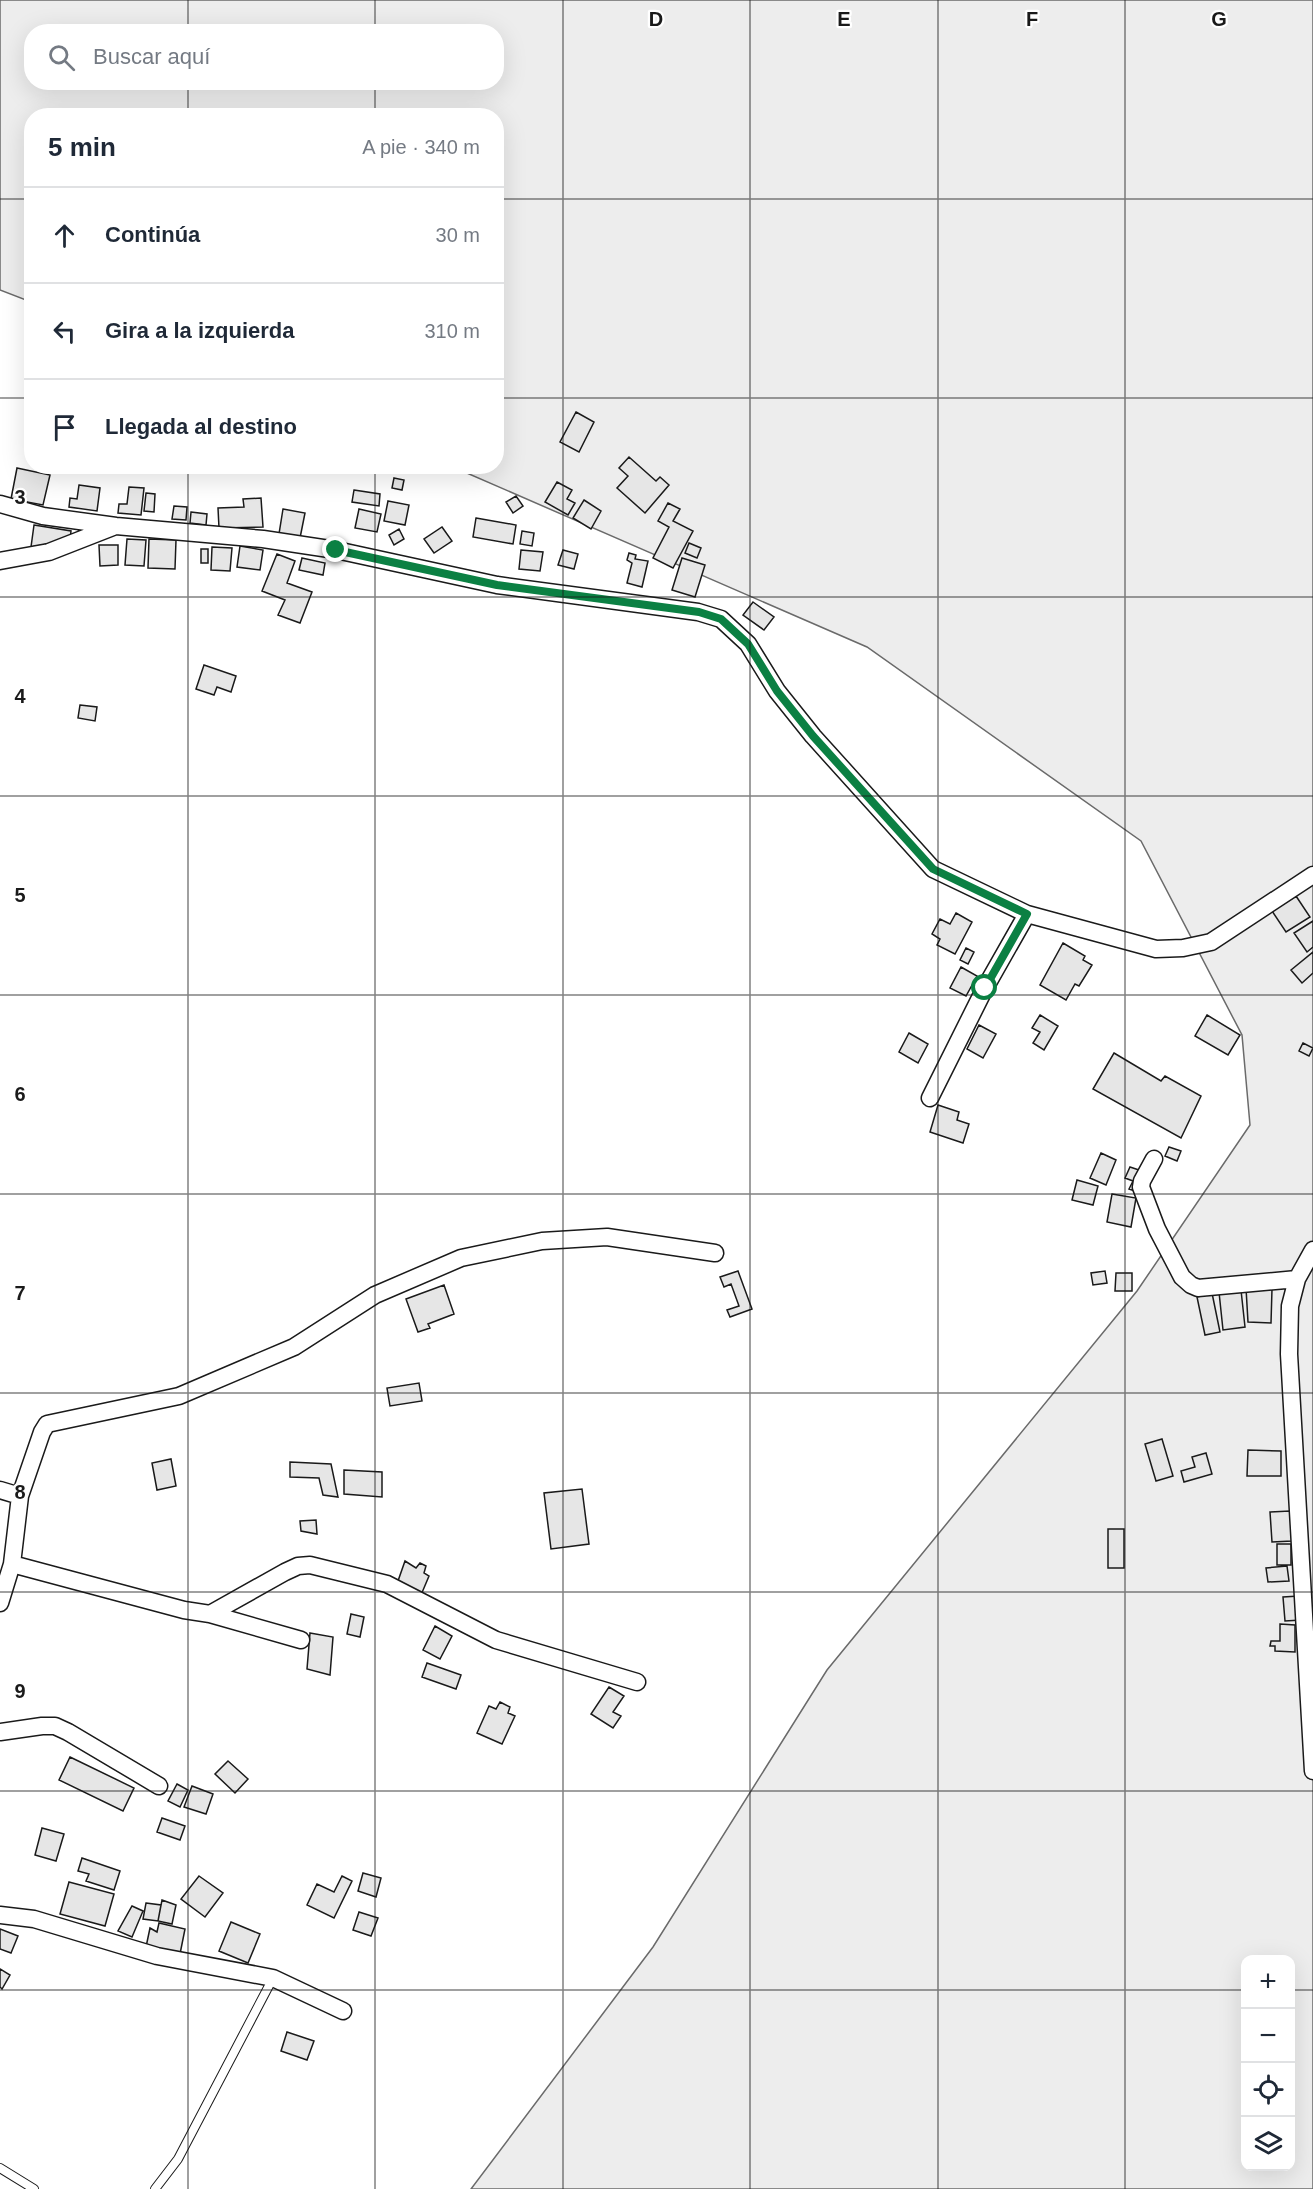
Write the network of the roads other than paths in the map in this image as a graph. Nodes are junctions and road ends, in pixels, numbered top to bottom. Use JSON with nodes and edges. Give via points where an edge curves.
{"nodes":[{"id":1,"x":0,"y":504,"type":"edge"},
{"id":2,"x":116,"y":526,"type":"junction"},
{"id":3,"x":0,"y":561,"type":"edge"},
{"id":4,"x":1313,"y":875,"type":"edge"},
{"id":5,"x":1027,"y":914,"type":"junction"},
{"id":6,"x":930,"y":1098,"type":"dead end"},
{"id":7,"x":1154,"y":1159,"type":"dead end"},
{"id":8,"x":1313,"y":1250,"type":"edge"},
{"id":9,"x":715,"y":1253,"type":"dead end"},
{"id":10,"x":1297,"y":1279,"type":"junction"},
{"id":11,"x":0,"y":1490,"type":"edge"},
{"id":12,"x":20,"y":1496,"type":"junction"},
{"id":13,"x":12,"y":1564,"type":"junction"},
{"id":14,"x":0,"y":1604,"type":"edge"},
{"id":15,"x":210,"y":1614,"type":"junction"},
{"id":16,"x":301,"y":1640,"type":"dead end"},
{"id":17,"x":1310,"y":1659,"type":"edge"},
{"id":18,"x":637,"y":1682,"type":"dead end"},
{"id":19,"x":0,"y":1732,"type":"edge"},
{"id":20,"x":1313,"y":1771,"type":"edge"},
{"id":21,"x":159,"y":1786,"type":"dead end"},
{"id":22,"x":0,"y":1914,"type":"edge"},
{"id":23,"x":273,"y":1978,"type":"junction"},
{"id":24,"x":343,"y":2011,"type":"dead end"},
{"id":25,"x":0,"y":2168,"type":"edge"},
{"id":26,"x":34,"y":2189,"type":"edge"},
{"id":27,"x":155,"y":2189,"type":"edge"}],
"edges":[{"from":1,"to":2,"type":"street","via":[[43,516]]},
{"from":2,"to":3,"type":"street","via":[[49,552]]},
{"from":2,"to":5,"type":"street","via":[[263,539],[497,585],[699,612],[721,619],[748,644],[777,691],[813,736],[933,869]]},
{"from":4,"to":5,"type":"street","via":[[1211,942],[1183,948],[1156,949]]},
{"from":5,"to":6,"type":"street"},
{"from":7,"to":10,"type":"street","via":[[1141,1187],[1157,1229],[1182,1277],[1191,1285],[1198,1288]]},
{"from":8,"to":10,"type":"street"},
{"from":9,"to":12,"type":"street","via":[[607,1237],[542,1241],[461,1258],[375,1295],[294,1347],[179,1396],[47,1424]]},
{"from":10,"to":17,"type":"street","via":[[1290,1306],[1289,1354]]},
{"from":11,"to":12,"type":"street"},
{"from":12,"to":13,"type":"street"},
{"from":13,"to":14,"type":"street"},
{"from":13,"to":15,"type":"street"},
{"from":15,"to":16,"type":"street"},
{"from":15,"to":18,"type":"street","via":[[285,1572],[310,1565],[387,1584],[496,1640]]},
{"from":17,"to":20,"type":"street"},
{"from":19,"to":21,"type":"street","via":[[55,1726]]},
{"from":22,"to":23,"type":"street","via":[[34,1919],[157,1956]]},
{"from":23,"to":24,"type":"street"},
{"from":23,"to":27,"type":"lane","via":[[178,2159]]},
{"from":25,"to":26,"type":"lane"}]}
